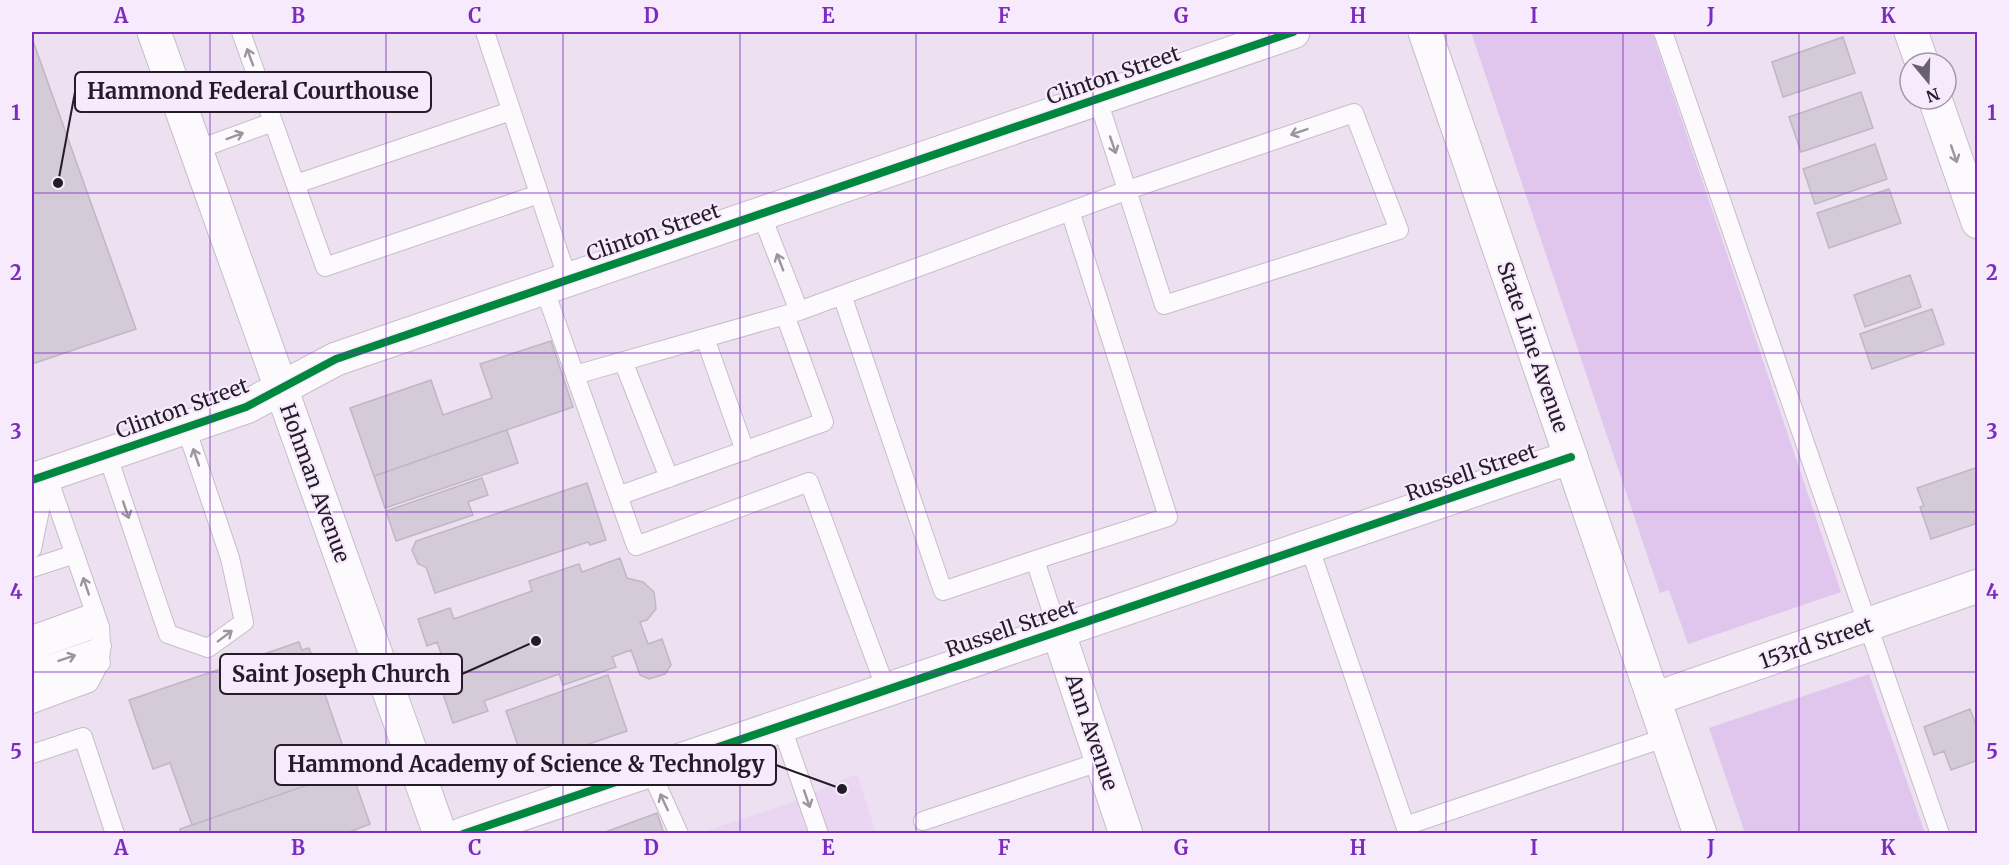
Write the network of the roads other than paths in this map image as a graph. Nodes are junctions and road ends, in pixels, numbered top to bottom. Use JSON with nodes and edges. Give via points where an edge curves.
{"nodes":[{"id":1,"x":154,"y":32,"type":"edge"},
{"id":2,"x":241,"y":32,"type":"edge"},
{"id":3,"x":484,"y":32,"type":"edge"},
{"id":4,"x":1293,"y":32,"type":"edge"},
{"id":5,"x":1425,"y":32,"type":"edge"},
{"id":6,"x":1663,"y":32,"type":"edge"},
{"id":7,"x":1911,"y":32,"type":"edge"},
{"id":8,"x":1918,"y":51,"type":"edge"},
{"id":9,"x":1098,"y":100,"type":"junction"},
{"id":10,"x":511,"y":111,"type":"junction"},
{"id":11,"x":1939,"y":111,"type":"edge"},
{"id":12,"x":273,"y":122,"type":"junction"},
{"id":13,"x":196,"y":150,"type":"junction"},
{"id":14,"x":296,"y":184,"type":"junction"},
{"id":15,"x":1128,"y":190,"type":"junction"},
{"id":16,"x":539,"y":194,"type":"junction"},
{"id":17,"x":1070,"y":211,"type":"junction"},
{"id":18,"x":761,"y":214,"type":"junction"},
{"id":19,"x":1977,"y":222,"type":"edge"},
{"id":20,"x":556,"y":284,"type":"junction"},
{"id":21,"x":842,"y":295,"type":"junction"},
{"id":22,"x":792,"y":313,"type":"junction"},
{"id":23,"x":705,"y":338,"type":"junction"},
{"id":24,"x":623,"y":361,"type":"junction"},
{"id":25,"x":575,"y":375,"type":"junction"},
{"id":26,"x":281,"y":388,"type":"junction"},
{"id":27,"x":186,"y":428,"type":"junction"},
{"id":28,"x":745,"y":451,"type":"junction"},
{"id":29,"x":106,"y":454,"type":"junction"},
{"id":30,"x":1571,"y":457,"type":"junction"},
{"id":31,"x":39,"y":477,"type":"edge"},
{"id":32,"x":669,"y":478,"type":"junction"},
{"id":33,"x":618,"y":496,"type":"junction"},
{"id":34,"x":1309,"y":546,"type":"junction"},
{"id":35,"x":32,"y":549,"type":"edge"},
{"id":36,"x":75,"y":554,"type":"junction"},
{"id":37,"x":1035,"y":560,"type":"junction"},
{"id":38,"x":32,"y":568,"type":"edge"},
{"id":39,"x":1977,"y":586,"type":"edge"},
{"id":40,"x":98,"y":620,"type":"junction"},
{"id":41,"x":1868,"y":625,"type":"junction"},
{"id":42,"x":1058,"y":631,"type":"junction"},
{"id":43,"x":32,"y":635,"type":"edge"},
{"id":44,"x":32,"y":651,"type":"edge"},
{"id":45,"x":101,"y":654,"type":"junction"},
{"id":46,"x":32,"y":670,"type":"edge"},
{"id":47,"x":32,"y":687,"type":"edge"},
{"id":48,"x":886,"y":689,"type":"junction"},
{"id":49,"x":1654,"y":699,"type":"junction"},
{"id":50,"x":32,"y":704,"type":"edge"},
{"id":51,"x":781,"y":725,"type":"junction"},
{"id":52,"x":1667,"y":737,"type":"junction"},
{"id":53,"x":32,"y":754,"type":"edge"},
{"id":54,"x":1102,"y":761,"type":"junction"},
{"id":55,"x":650,"y":770,"type":"junction"},
{"id":56,"x":923,"y":821,"type":"dead end"},
{"id":57,"x":1407,"y":830,"type":"edge"},
{"id":58,"x":115,"y":834,"type":"edge"},
{"id":59,"x":440,"y":834,"type":"edge"},
{"id":60,"x":463,"y":834,"type":"edge"},
{"id":61,"x":679,"y":834,"type":"edge"},
{"id":62,"x":819,"y":834,"type":"edge"},
{"id":63,"x":1126,"y":834,"type":"edge"},
{"id":64,"x":1700,"y":834,"type":"edge"},
{"id":65,"x":1940,"y":834,"type":"edge"}],
"edges":[{"from":1,"to":13,"type":"street","name":"Hohman Avenue"},
{"from":12,"to":2,"type":"lane","one_way":true},
{"from":3,"to":10,"type":"lane"},
{"from":4,"to":9,"type":"street","name":"Clinton Street"},
{"from":5,"to":30,"type":"street","name":"State Line Avenue"},
{"from":6,"to":41,"type":"lane"},
{"from":7,"to":8,"type":"street"},
{"from":9,"to":15,"type":"lane","one_way":true},
{"from":9,"to":18,"type":"street","name":"Clinton Street"},
{"from":10,"to":14,"type":"lane"},
{"from":10,"to":16,"type":"lane"},
{"from":11,"to":19,"type":"street","one_way":true},
{"from":13,"to":12,"type":"lane","one_way":true},
{"from":12,"to":14,"type":"lane"},
{"from":13,"to":26,"type":"street","name":"Hohman Avenue"},
{"from":14,"to":16,"type":"lane","via":[[325,267]]},
{"from":15,"to":15,"type":"lane","one_way":true,"via":[[1164,304],[1399,230],[1354,113]]},
{"from":15,"to":17,"type":"lane"},
{"from":16,"to":20,"type":"lane"},
{"from":17,"to":21,"type":"lane"},
{"from":17,"to":37,"type":"lane","via":[[1168,517]]},
{"from":18,"to":20,"type":"street","name":"Clinton Street"},
{"from":22,"to":18,"type":"lane","one_way":true},
{"from":20,"to":25,"type":"lane"},
{"from":20,"to":26,"type":"street","name":"Clinton Street","via":[[336,359]]},
{"from":21,"to":22,"type":"lane"},
{"from":21,"to":37,"type":"lane","via":[[943,591]]},
{"from":22,"to":23,"type":"lane"},
{"from":22,"to":28,"type":"lane","via":[[824,422]]},
{"from":23,"to":24,"type":"lane"},
{"from":23,"to":28,"type":"lane"},
{"from":24,"to":25,"type":"lane"},
{"from":24,"to":32,"type":"lane"},
{"from":25,"to":33,"type":"lane"},
{"from":26,"to":27,"type":"street","name":"Clinton Street","via":[[246,407]]},
{"from":26,"to":59,"type":"street","name":"Hohman Avenue"},
{"from":27,"to":29,"type":"street","name":"Clinton Street"},
{"from":29,"to":27,"type":"lane","one_way":true,"via":[[168,634],[208,648],[243,621],[230,558]]},
{"from":28,"to":32,"type":"lane"},
{"from":29,"to":31,"type":"street","name":"Clinton Street"},
{"from":30,"to":34,"type":"street","name":"Russell Street"},
{"from":30,"to":49,"type":"street","name":"State Line Avenue"},
{"from":31,"to":35,"type":"lane"},
{"from":31,"to":36,"type":"lane"},
{"from":32,"to":33,"type":"lane"},
{"from":33,"to":48,"type":"lane","via":[[636,546],[809,482]]},
{"from":34,"to":42,"type":"street","name":"Russell Street"},
{"from":34,"to":57,"type":"lane"},
{"from":36,"to":38,"type":"lane"},
{"from":40,"to":36,"type":"lane","one_way":true},
{"from":37,"to":42,"type":"lane"},
{"from":39,"to":41,"type":"street","name":"153rd Street"},
{"from":40,"to":43,"type":"lane"},
{"from":40,"to":44,"type":"lane"},
{"from":40,"to":45,"type":"lane"},
{"from":41,"to":49,"type":"street","name":"153rd Street"},
{"from":41,"to":65,"type":"lane"},
{"from":42,"to":48,"type":"street","name":"Russell Street"},
{"from":42,"to":54,"type":"street","name":"Ann Avenue"},
{"from":46,"to":45,"type":"lane","one_way":true},
{"from":45,"to":47,"type":"lane"},
{"from":45,"to":50,"type":"lane","via":[[89,683]]},
{"from":48,"to":51,"type":"street","name":"Russell Street"},
{"from":49,"to":52,"type":"street","name":"State Line Avenue"},
{"from":51,"to":55,"type":"street","name":"Russell Street"},
{"from":51,"to":62,"type":"lane","one_way":true},
{"from":52,"to":57,"type":"lane"},
{"from":52,"to":64,"type":"street","name":"State Line Avenue"},
{"from":53,"to":58,"type":"lane","via":[[83,737]]},
{"from":54,"to":56,"type":"lane"},
{"from":54,"to":63,"type":"street","name":"Ann Avenue"},
{"from":55,"to":60,"type":"street","name":"Russell Street"},
{"from":61,"to":55,"type":"lane","one_way":true}]}
